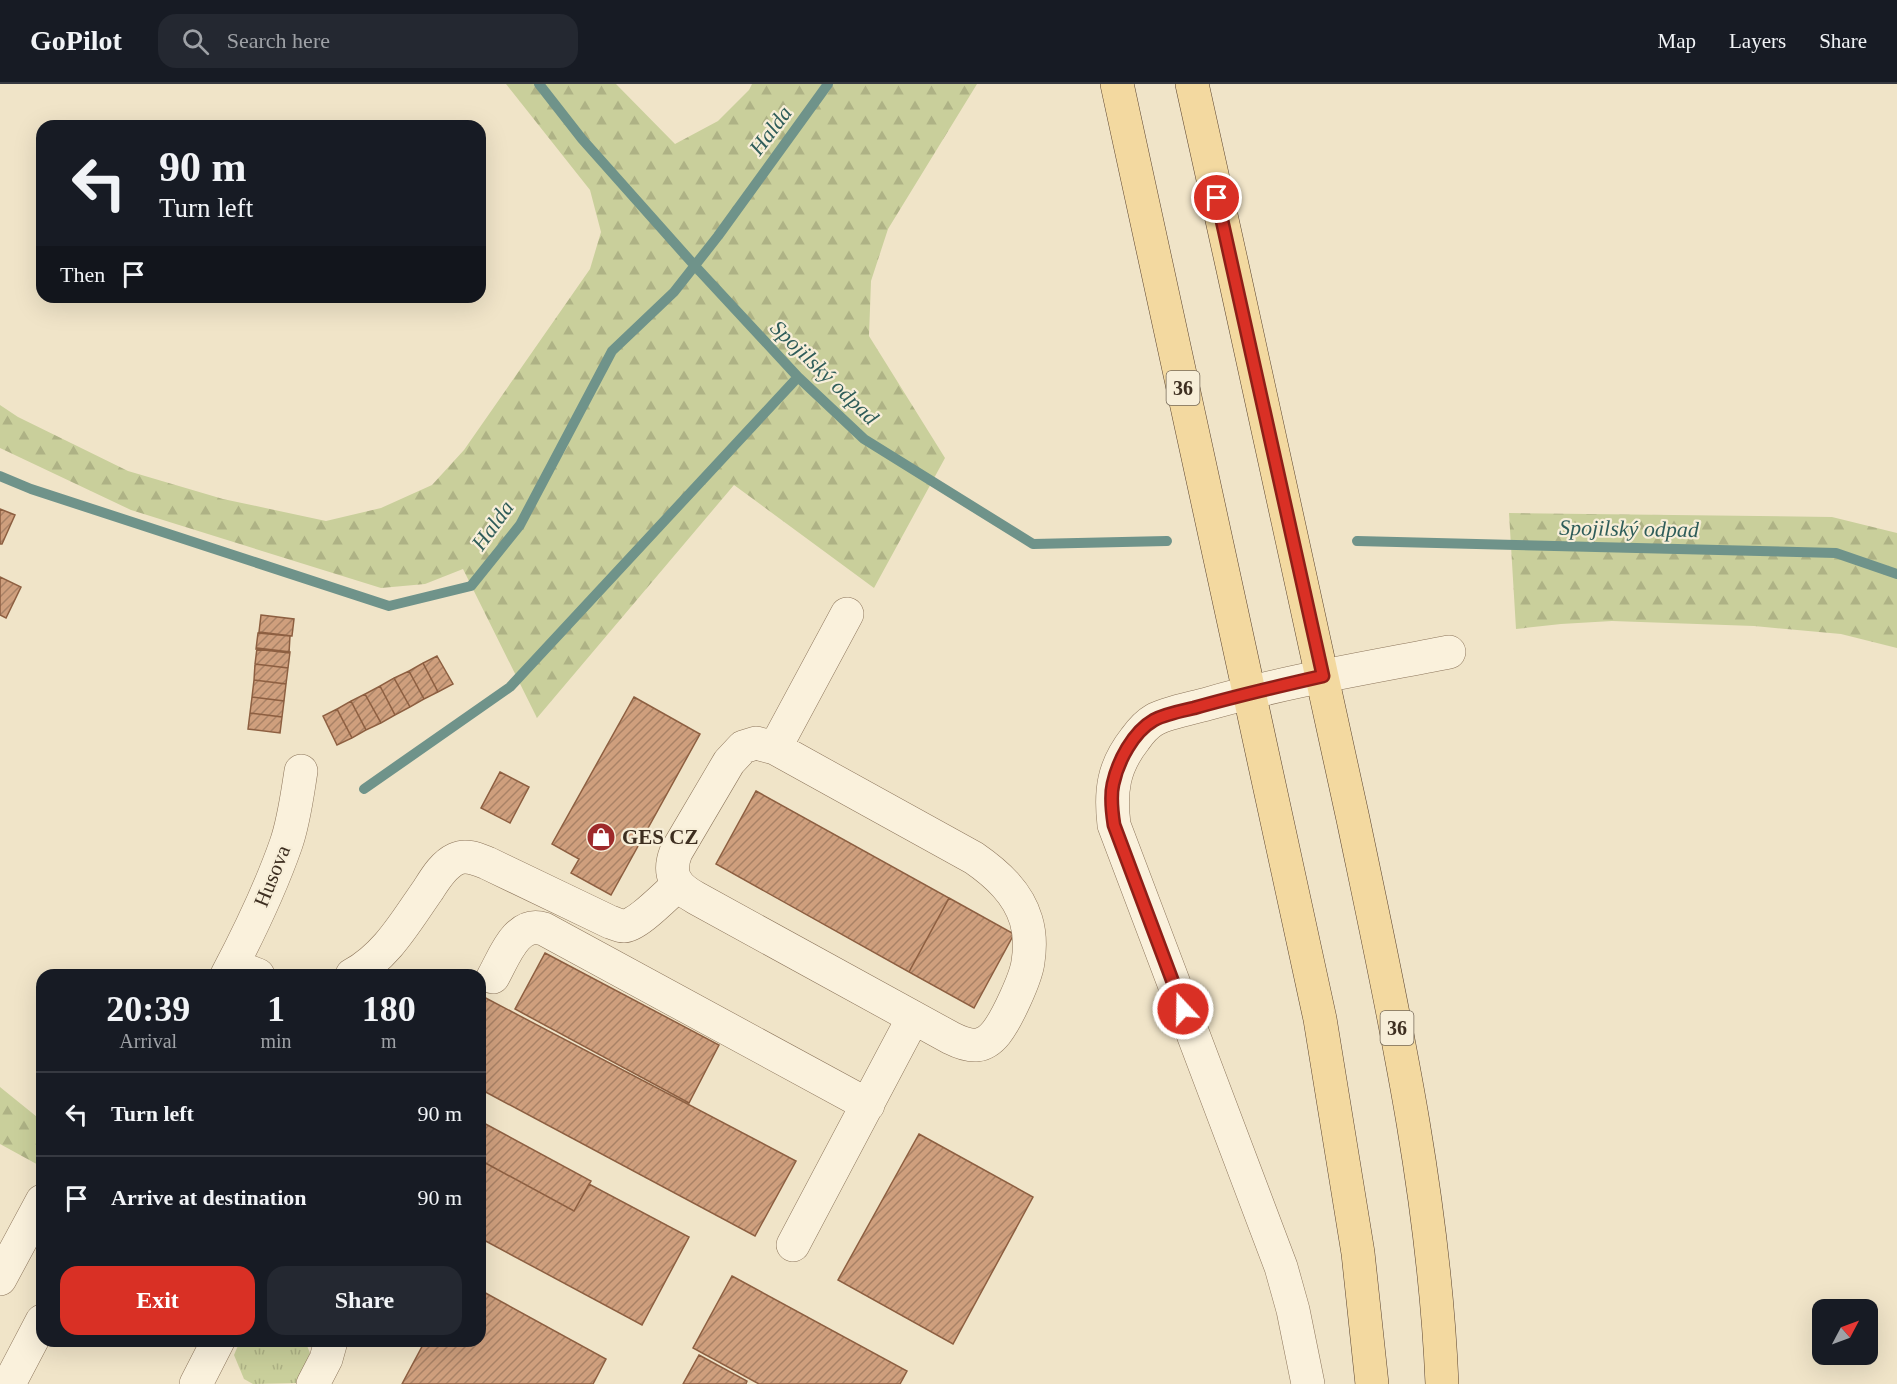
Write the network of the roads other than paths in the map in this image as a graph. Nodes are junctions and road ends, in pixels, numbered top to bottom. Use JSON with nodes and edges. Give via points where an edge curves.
{"nodes":[{"id":1,"x":1117,"y":84,"type":"edge"},
{"id":2,"x":1192,"y":84,"type":"edge"},
{"id":3,"x":847,"y":614,"type":"dead end"},
{"id":4,"x":1449,"y":652,"type":"dead end"},
{"id":5,"x":1323,"y":676,"type":"junction"},
{"id":6,"x":1249,"y":692,"type":"junction"},
{"id":7,"x":775,"y":748,"type":"junction"},
{"id":8,"x":300,"y":771,"type":"dead end"},
{"id":9,"x":678,"y":885,"type":"junction"},
{"id":10,"x":240,"y":969,"type":"edge"},
{"id":11,"x":363,"y":969,"type":"edge"},
{"id":12,"x":493,"y":977,"type":"dead end"},
{"id":13,"x":913,"y":1018,"type":"junction"},
{"id":14,"x":868,"y":1105,"type":"junction"},
{"id":15,"x":36,"y":1212,"type":"edge"},
{"id":16,"x":793,"y":1245,"type":"dead end"},
{"id":17,"x":0,"y":1279,"type":"edge"},
{"id":18,"x":36,"y":1332,"type":"edge"},
{"id":19,"x":215,"y":1347,"type":"edge"},
{"id":20,"x":329,"y":1347,"type":"edge"},
{"id":21,"x":9,"y":1384,"type":"edge"},
{"id":22,"x":196,"y":1384,"type":"edge"},
{"id":23,"x":313,"y":1384,"type":"edge"},
{"id":24,"x":1308,"y":1384,"type":"edge"},
{"id":25,"x":1372,"y":1384,"type":"edge"},
{"id":26,"x":1442,"y":1384,"type":"edge"}],
"edges":[{"from":1,"to":6,"type":"main road","number":"36"},
{"from":2,"to":5,"type":"main road","number":"36"},
{"from":3,"to":7,"type":"lane"},
{"from":4,"to":5,"type":"lane"},
{"from":5,"to":6,"type":"lane"},
{"from":5,"to":26,"type":"main road","number":"36","via":[[1420,1158],[1433,1260]]},
{"from":6,"to":24,"type":"lane","via":[[1155,719],[1140,732],[1118,766],[1112,805],[1114,825],[1281,1267]]},
{"from":6,"to":25,"type":"main road","number":"36","via":[[1322,1030],[1358,1253]]},
{"from":7,"to":9,"type":"lane","via":[[749,744],[729,762],[676,852],[672,868]]},
{"from":7,"to":13,"type":"lane","via":[[974,858],[1004,882],[1022,909],[1029,937],[1028,964],[1004,1021],[989,1040],[970,1045]]},
{"from":8,"to":10,"type":"lane","name":"Husova","via":[[286,843],[257,913]]},
{"from":9,"to":11,"type":"lane","via":[[640,918],[622,926],[487,863],[465,857],[456,859],[438,874],[381,955]]},
{"from":9,"to":13,"type":"lane"},
{"from":12,"to":14,"type":"lane","via":[[522,931],[532,927],[544,929]]},
{"from":13,"to":14,"type":"lane"},
{"from":14,"to":16,"type":"lane"},
{"from":15,"to":17,"type":"lane"},
{"from":18,"to":21,"type":"lane"},
{"from":19,"to":22,"type":"lane"},
{"from":20,"to":23,"type":"lane"}]}
